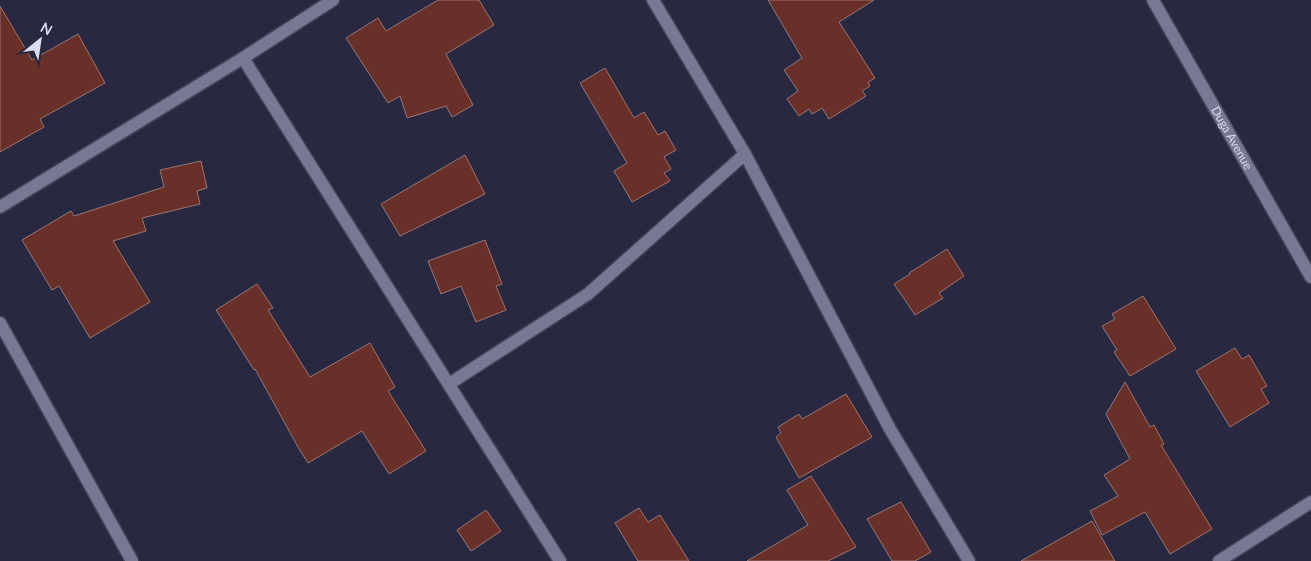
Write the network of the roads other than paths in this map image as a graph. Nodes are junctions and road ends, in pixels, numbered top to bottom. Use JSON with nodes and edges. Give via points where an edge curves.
{"nodes":[{"id":1,"x":333,"y":0,"type":"edge"},
{"id":2,"x":654,"y":0,"type":"edge"},
{"id":3,"x":1153,"y":0,"type":"edge"},
{"id":4,"x":243,"y":58,"type":"junction"},
{"id":5,"x":745,"y":154,"type":"junction"},
{"id":6,"x":0,"y":207,"type":"edge"},
{"id":7,"x":1311,"y":277,"type":"edge"},
{"id":8,"x":0,"y":323,"type":"edge"},
{"id":9,"x":449,"y":384,"type":"junction"},
{"id":10,"x":1311,"y":502,"type":"edge"},
{"id":11,"x":132,"y":561,"type":"edge"},
{"id":12,"x":560,"y":561,"type":"edge"},
{"id":13,"x":969,"y":561,"type":"edge"},
{"id":14,"x":1219,"y":561,"type":"edge"}],
"edges":[{"from":1,"to":4,"type":"street"},
{"from":2,"to":5,"type":"street"},
{"from":3,"to":7,"type":"street","name":"Duga Avenue"},
{"from":4,"to":6,"type":"street"},
{"from":4,"to":9,"type":"street"},
{"from":5,"to":9,"type":"street","via":[[588,294]]},
{"from":5,"to":13,"type":"street","via":[[890,429]]},
{"from":8,"to":11,"type":"street"},
{"from":9,"to":12,"type":"street"},
{"from":10,"to":14,"type":"street"}]}
